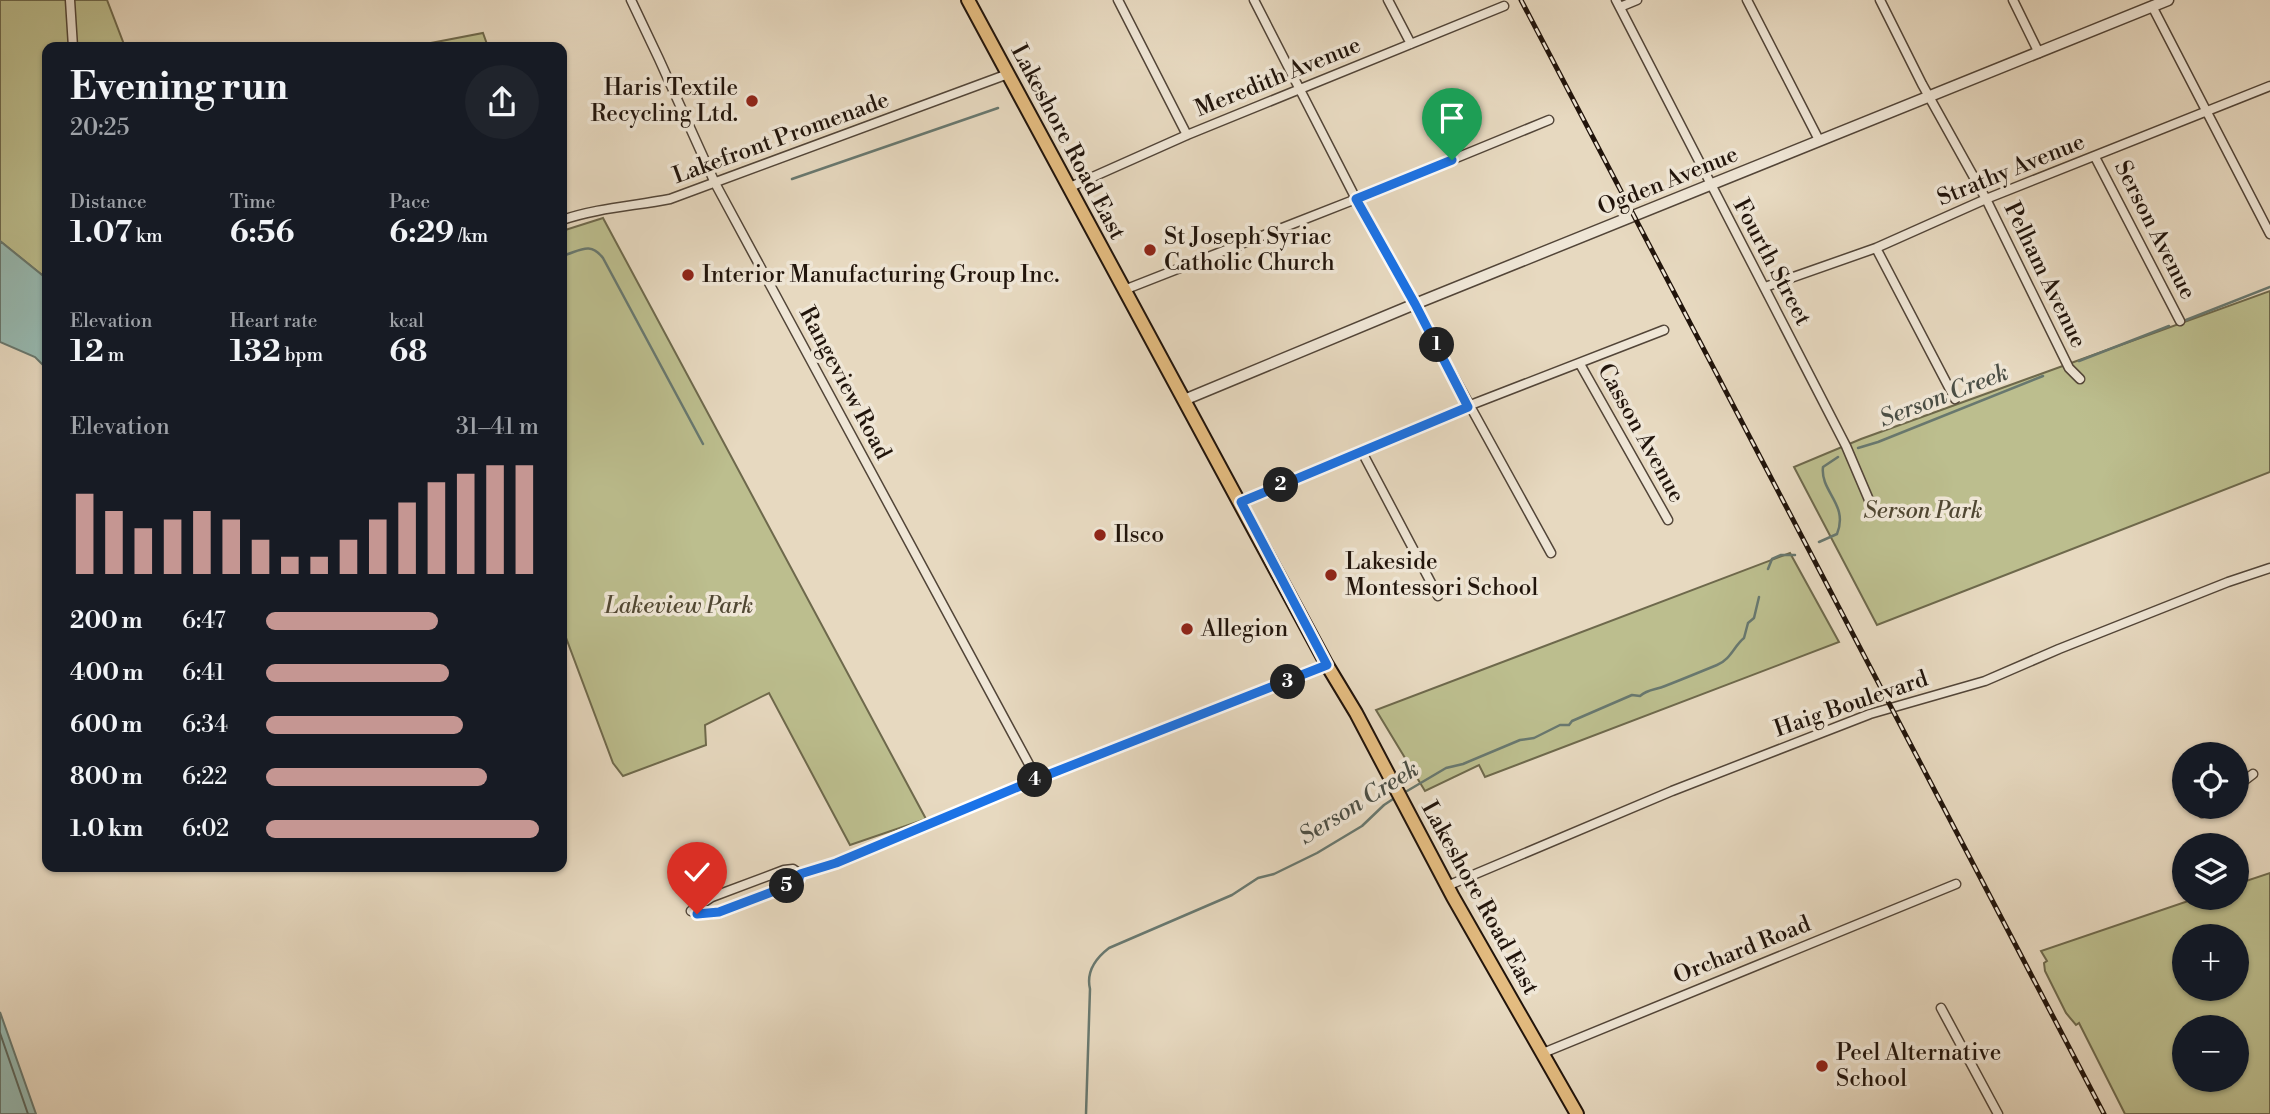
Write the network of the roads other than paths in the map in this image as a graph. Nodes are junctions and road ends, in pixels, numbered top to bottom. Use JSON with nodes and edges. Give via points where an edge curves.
{"nodes":[{"id":1,"x":70,"y":0,"type":"edge"},
{"id":2,"x":631,"y":0,"type":"edge"},
{"id":3,"x":968,"y":0,"type":"edge"},
{"id":4,"x":1118,"y":0,"type":"edge"},
{"id":5,"x":1254,"y":0,"type":"edge"},
{"id":6,"x":1388,"y":0,"type":"edge"},
{"id":7,"x":1637,"y":0,"type":"edge"},
{"id":8,"x":1747,"y":0,"type":"edge"},
{"id":9,"x":1880,"y":0,"type":"edge"},
{"id":10,"x":2012,"y":0,"type":"edge"},
{"id":11,"x":2168,"y":0,"type":"edge"},
{"id":12,"x":2150,"y":3,"type":"edge"},
{"id":13,"x":1618,"y":4,"type":"edge"},
{"id":14,"x":1504,"y":6,"type":"dead end"},
{"id":15,"x":73,"y":42,"type":"edge"},
{"id":16,"x":1411,"y":44,"type":"junction"},
{"id":17,"x":2039,"y":53,"type":"junction"},
{"id":18,"x":1008,"y":74,"type":"junction"},
{"id":19,"x":2270,"y":86,"type":"edge"},
{"id":20,"x":1299,"y":89,"type":"junction"},
{"id":21,"x":1929,"y":97,"type":"junction"},
{"id":22,"x":2206,"y":110,"type":"junction"},
{"id":23,"x":1549,"y":120,"type":"dead end"},
{"id":24,"x":1187,"y":135,"type":"junction"},
{"id":25,"x":1819,"y":140,"type":"junction"},
{"id":26,"x":2095,"y":157,"type":"junction"},
{"id":27,"x":715,"y":183,"type":"junction"},
{"id":28,"x":1710,"y":184,"type":"junction"},
{"id":29,"x":1068,"y":188,"type":"junction"},
{"id":30,"x":1356,"y":199,"type":"junction"},
{"id":31,"x":1986,"y":199,"type":"junction"},
{"id":32,"x":567,"y":217,"type":"edge"},
{"id":33,"x":2270,"y":234,"type":"edge"},
{"id":34,"x":1876,"y":248,"type":"junction"},
{"id":35,"x":1765,"y":287,"type":"junction"},
{"id":36,"x":1124,"y":290,"type":"junction"},
{"id":37,"x":1415,"y":304,"type":"junction"},
{"id":38,"x":2180,"y":321,"type":"dead end"},
{"id":39,"x":1664,"y":330,"type":"dead end"},
{"id":40,"x":1580,"y":364,"type":"junction"},
{"id":41,"x":2080,"y":379,"type":"dead end"},
{"id":42,"x":1955,"y":398,"type":"dead end"},
{"id":43,"x":1184,"y":400,"type":"junction"},
{"id":44,"x":1468,"y":407,"type":"junction"},
{"id":45,"x":1362,"y":452,"type":"junction"},
{"id":46,"x":1241,"y":502,"type":"junction"},
{"id":47,"x":1871,"y":507,"type":"dead end"},
{"id":48,"x":1668,"y":520,"type":"dead end"},
{"id":49,"x":1551,"y":553,"type":"dead end"},
{"id":50,"x":2270,"y":568,"type":"edge"},
{"id":51,"x":1438,"y":596,"type":"dead end"},
{"id":52,"x":1327,"y":665,"type":"junction"},
{"id":53,"x":2253,"y":774,"type":"dead end"},
{"id":54,"x":2249,"y":777,"type":"edge"},
{"id":55,"x":1037,"y":779,"type":"junction"},
{"id":56,"x":800,"y":874,"type":"junction"},
{"id":57,"x":1956,"y":884,"type":"dead end"},
{"id":58,"x":1447,"y":886,"type":"junction"},
{"id":59,"x":1941,"y":1008,"type":"dead end"},
{"id":60,"x":1543,"y":1053,"type":"junction"},
{"id":61,"x":1577,"y":1114,"type":"edge"},
{"id":62,"x":1998,"y":1114,"type":"edge"}],
"edges":[{"from":1,"to":15,"type":"street"},
{"from":2,"to":27,"type":"street","name":"Rangeview Road"},
{"from":3,"to":18,"type":"main road","name":"Lakeshore Road East"},
{"from":4,"to":24,"type":"street"},
{"from":5,"to":20,"type":"street"},
{"from":6,"to":16,"type":"street"},
{"from":7,"to":13,"type":"street"},
{"from":8,"to":25,"type":"street"},
{"from":9,"to":21,"type":"street","name":"Pelham Avenue"},
{"from":10,"to":17,"type":"street"},
{"from":11,"to":12,"type":"street","name":"Ogden Avenue"},
{"from":12,"to":17,"type":"street","name":"Ogden Avenue"},
{"from":12,"to":22,"type":"street"},
{"from":13,"to":28,"type":"street","name":"Fourth Street"},
{"from":14,"to":16,"type":"street","name":"Meredith Avenue"},
{"from":16,"to":20,"type":"street","name":"Meredith Avenue"},
{"from":17,"to":21,"type":"street","name":"Ogden Avenue"},
{"from":18,"to":27,"type":"street","name":"Lakefront Promenade"},
{"from":18,"to":29,"type":"main road","name":"Lakeshore Road East"},
{"from":19,"to":22,"type":"street","name":"Strathy Avenue"},
{"from":20,"to":24,"type":"street","name":"Meredith Avenue"},
{"from":20,"to":30,"type":"street"},
{"from":21,"to":25,"type":"street","name":"Ogden Avenue"},
{"from":21,"to":31,"type":"street","name":"Pelham Avenue"},
{"from":22,"to":26,"type":"street","name":"Strathy Avenue"},
{"from":22,"to":33,"type":"street"},
{"from":23,"to":30,"type":"street"},
{"from":24,"to":29,"type":"street","name":"Meredith Avenue"},
{"from":25,"to":28,"type":"street","name":"Ogden Avenue"},
{"from":26,"to":31,"type":"street","name":"Strathy Avenue"},
{"from":26,"to":38,"type":"street","name":"Serson Avenue"},
{"from":27,"to":32,"type":"street","name":"Lakefront Promenade","via":[[670,199]]},
{"from":27,"to":55,"type":"street","name":"Rangeview Road"},
{"from":28,"to":35,"type":"street","name":"Fourth Street"},
{"from":28,"to":37,"type":"street","name":"Ogden Avenue"},
{"from":29,"to":36,"type":"main road","name":"Lakeshore Road East"},
{"from":30,"to":36,"type":"street"},
{"from":30,"to":37,"type":"street"},
{"from":31,"to":34,"type":"street","name":"Strathy Avenue"},
{"from":31,"to":41,"type":"street","name":"Pelham Avenue","via":[[2069,368]]},
{"from":34,"to":35,"type":"street","name":"Strathy Avenue"},
{"from":34,"to":42,"type":"street"},
{"from":35,"to":47,"type":"street","name":"Fourth Street","via":[[1846,446]]},
{"from":36,"to":43,"type":"main road","name":"Lakeshore Road East"},
{"from":37,"to":43,"type":"street","name":"Ogden Avenue"},
{"from":37,"to":44,"type":"street"},
{"from":39,"to":40,"type":"street"},
{"from":40,"to":44,"type":"street"},
{"from":40,"to":48,"type":"street","name":"Casson Avenue"},
{"from":43,"to":46,"type":"main road","name":"Lakeshore Road East"},
{"from":44,"to":45,"type":"street"},
{"from":44,"to":49,"type":"street"},
{"from":45,"to":46,"type":"street"},
{"from":45,"to":51,"type":"street"},
{"from":46,"to":52,"type":"main road","name":"Lakeshore Road East"},
{"from":50,"to":58,"type":"street","name":"Haig Boulevard","via":[[1985,681],[1858,718]]},
{"from":52,"to":55,"type":"street"},
{"from":52,"to":58,"type":"main road","name":"Lakeshore Road East"},
{"from":53,"to":54,"type":"street"},
{"from":55,"to":56,"type":"street"},
{"from":56,"to":56,"type":"street","via":[[784,870],[712,897],[691,911],[719,912],[794,884]]},
{"from":57,"to":60,"type":"street","name":"Orchard Road"},
{"from":58,"to":60,"type":"main road","name":"Lakeshore Road East"},
{"from":59,"to":62,"type":"street"},
{"from":60,"to":61,"type":"main road","name":"Lakeshore Road East"}]}
